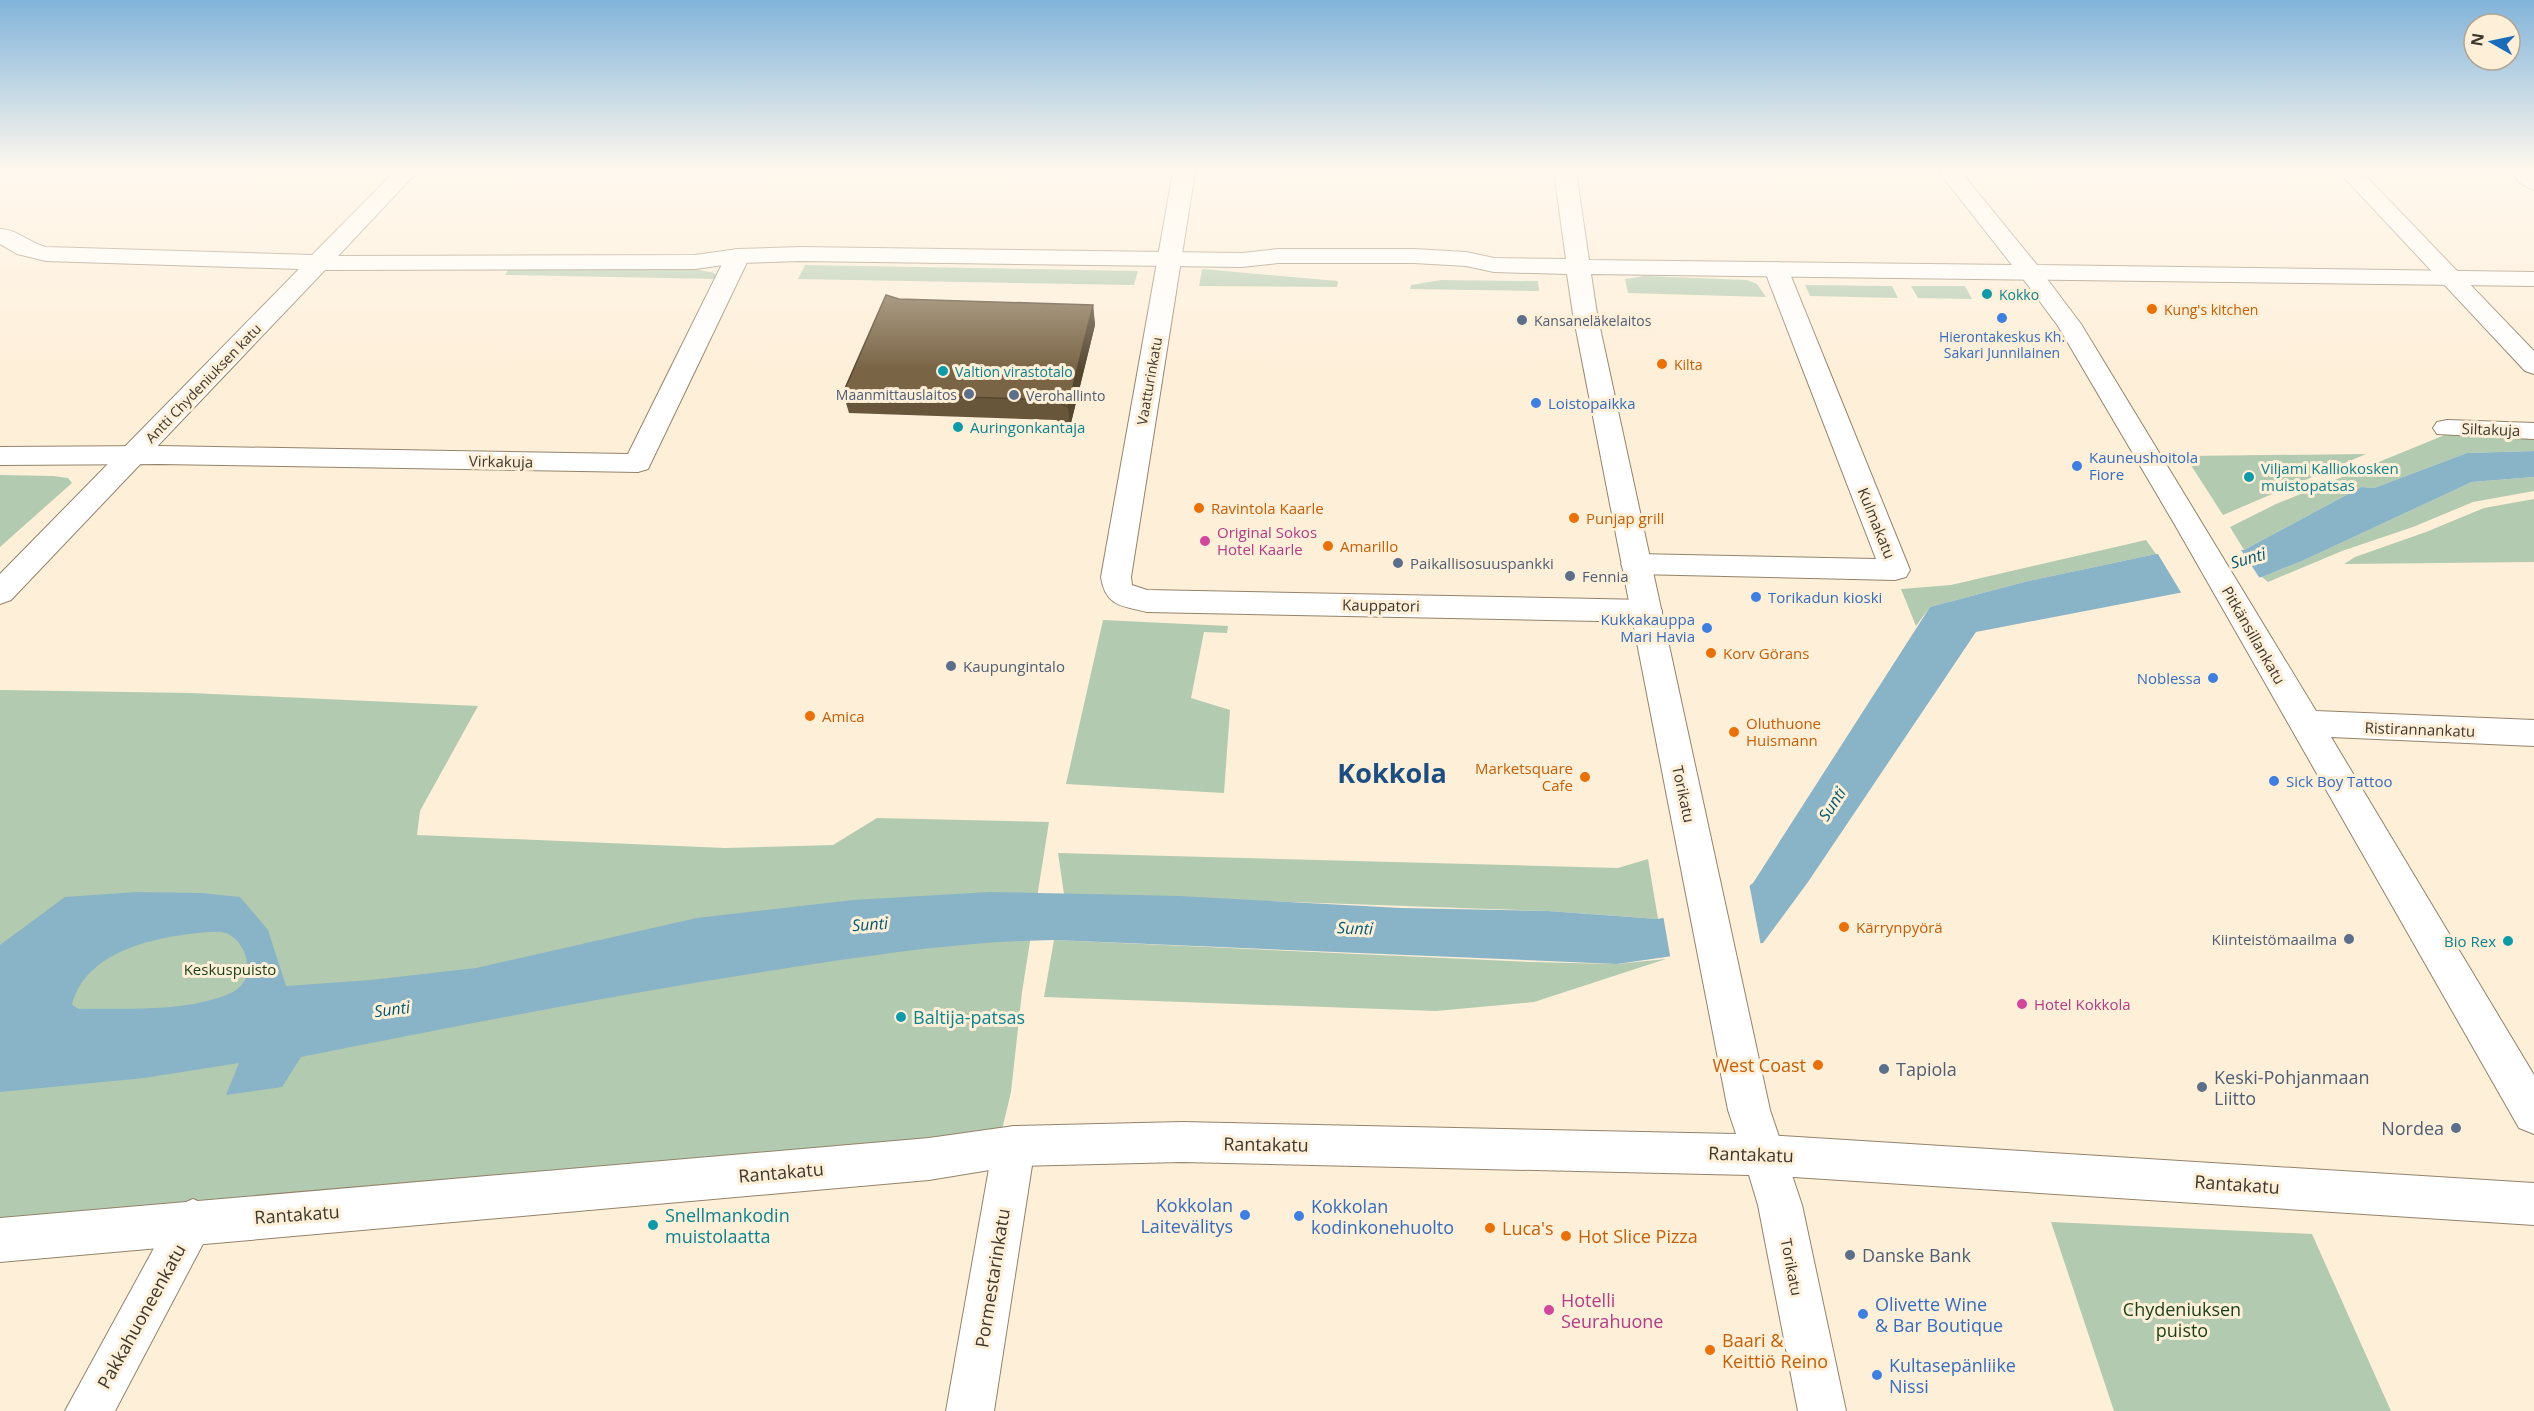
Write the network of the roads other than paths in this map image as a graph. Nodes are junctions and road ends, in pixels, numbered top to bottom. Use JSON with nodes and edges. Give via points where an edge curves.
{"nodes":[{"id":1,"x":6,"y":238,"type":"edge"},
{"id":2,"x":343,"y":238,"type":"edge"},
{"id":3,"x":1173,"y":238,"type":"edge"},
{"id":4,"x":1574,"y":238,"type":"edge"},
{"id":5,"x":2003,"y":238,"type":"edge"},
{"id":6,"x":2412,"y":238,"type":"edge"},
{"id":7,"x":328,"y":253,"type":"junction"},
{"id":8,"x":738,"y":256,"type":"junction"},
{"id":9,"x":1170,"y":259,"type":"junction"},
{"id":10,"x":1578,"y":266,"type":"junction"},
{"id":11,"x":1776,"y":269,"type":"junction"},
{"id":12,"x":2030,"y":272,"type":"junction"},
{"id":13,"x":2449,"y":277,"type":"junction"},
{"id":14,"x":2534,"y":279,"type":"edge"},
{"id":15,"x":2534,"y":366,"type":"edge"},
{"id":16,"x":2447,"y":428,"type":"dead end"},
{"id":17,"x":2534,"y":430,"type":"edge"},
{"id":18,"x":134,"y":455,"type":"junction"},
{"id":19,"x":0,"y":456,"type":"edge"},
{"id":20,"x":1636,"y":564,"type":"junction"},
{"id":21,"x":1118,"y":590,"type":"joint"},
{"id":22,"x":0,"y":593,"type":"edge"},
{"id":23,"x":1647,"y":611,"type":"junction"},
{"id":24,"x":2306,"y":723,"type":"junction"},
{"id":25,"x":2534,"y":734,"type":"edge"},
{"id":26,"x":2534,"y":1114,"type":"edge"},
{"id":27,"x":1014,"y":1146,"type":"junction"},
{"id":28,"x":1764,"y":1155,"type":"junction"},
{"id":29,"x":2534,"y":1204,"type":"edge"},
{"id":30,"x":193,"y":1221,"type":"junction"},
{"id":31,"x":0,"y":1240,"type":"edge"},
{"id":32,"x":89,"y":1411,"type":"edge"},
{"id":33,"x":970,"y":1411,"type":"edge"},
{"id":34,"x":1822,"y":1411,"type":"edge"}],
"edges":[{"from":1,"to":7,"type":"street","via":[[25,249],[46,254]]},
{"from":2,"to":7,"type":"street","name":"Antti Chydeniuksen katu"},
{"from":3,"to":9,"type":"street","name":"Vaatturinkatu"},
{"from":4,"to":10,"type":"street","name":"Torikatu"},
{"from":5,"to":12,"type":"street","name":"Pitkänsillankatu"},
{"from":6,"to":13,"type":"street"},
{"from":7,"to":8,"type":"street","via":[[500,264],[695,262]]},
{"from":7,"to":18,"type":"street","name":"Antti Chydeniuksen katu"},
{"from":8,"to":9,"type":"street"},
{"from":8,"to":18,"type":"street","name":"Virkakuja","via":[[638,463]]},
{"from":9,"to":10,"type":"street","via":[[1242,260],[1305,272],[1383,277],[1441,274],[1494,265]]},
{"from":9,"to":21,"type":"street","name":"Vaatturinkatu","via":[[1116,577]]},
{"from":10,"to":11,"type":"street"},
{"from":10,"to":20,"type":"street","name":"Torikatu"},
{"from":11,"to":12,"type":"street"},
{"from":11,"to":20,"type":"street","name":"Kulmakatu","via":[[1895,570]]},
{"from":12,"to":13,"type":"street"},
{"from":12,"to":24,"type":"street","name":"Pitkänsillankatu","via":[[2069,324]]},
{"from":13,"to":14,"type":"street"},
{"from":13,"to":15,"type":"street"},
{"from":16,"to":17,"type":"street","name":"Siltakuja"},
{"from":18,"to":19,"type":"street"},
{"from":18,"to":22,"type":"street","name":"Antti Chydeniuksen katu"},
{"from":20,"to":23,"type":"street","name":"Torikatu"},
{"from":21,"to":23,"type":"street","name":"Kauppatori","via":[[1147,601]]},
{"from":23,"to":28,"type":"street","name":"Torikatu","via":[[1749,1110]]},
{"from":24,"to":25,"type":"street","name":"Ristirannankatu"},
{"from":24,"to":26,"type":"street","name":"Pitkänsillankatu"},
{"from":27,"to":28,"type":"street","name":"Rantakatu","via":[[1182,1142]]},
{"from":27,"to":30,"type":"street","name":"Rantakatu","via":[[929,1159]]},
{"from":27,"to":33,"type":"street","name":"Pormestarinkatu"},
{"from":28,"to":29,"type":"street","name":"Rantakatu"},
{"from":28,"to":34,"type":"street","name":"Torikatu","via":[[1780,1205]]},
{"from":30,"to":31,"type":"street","name":"Rantakatu"},
{"from":30,"to":32,"type":"street","name":"Pakkahuoneenkatu"}]}
